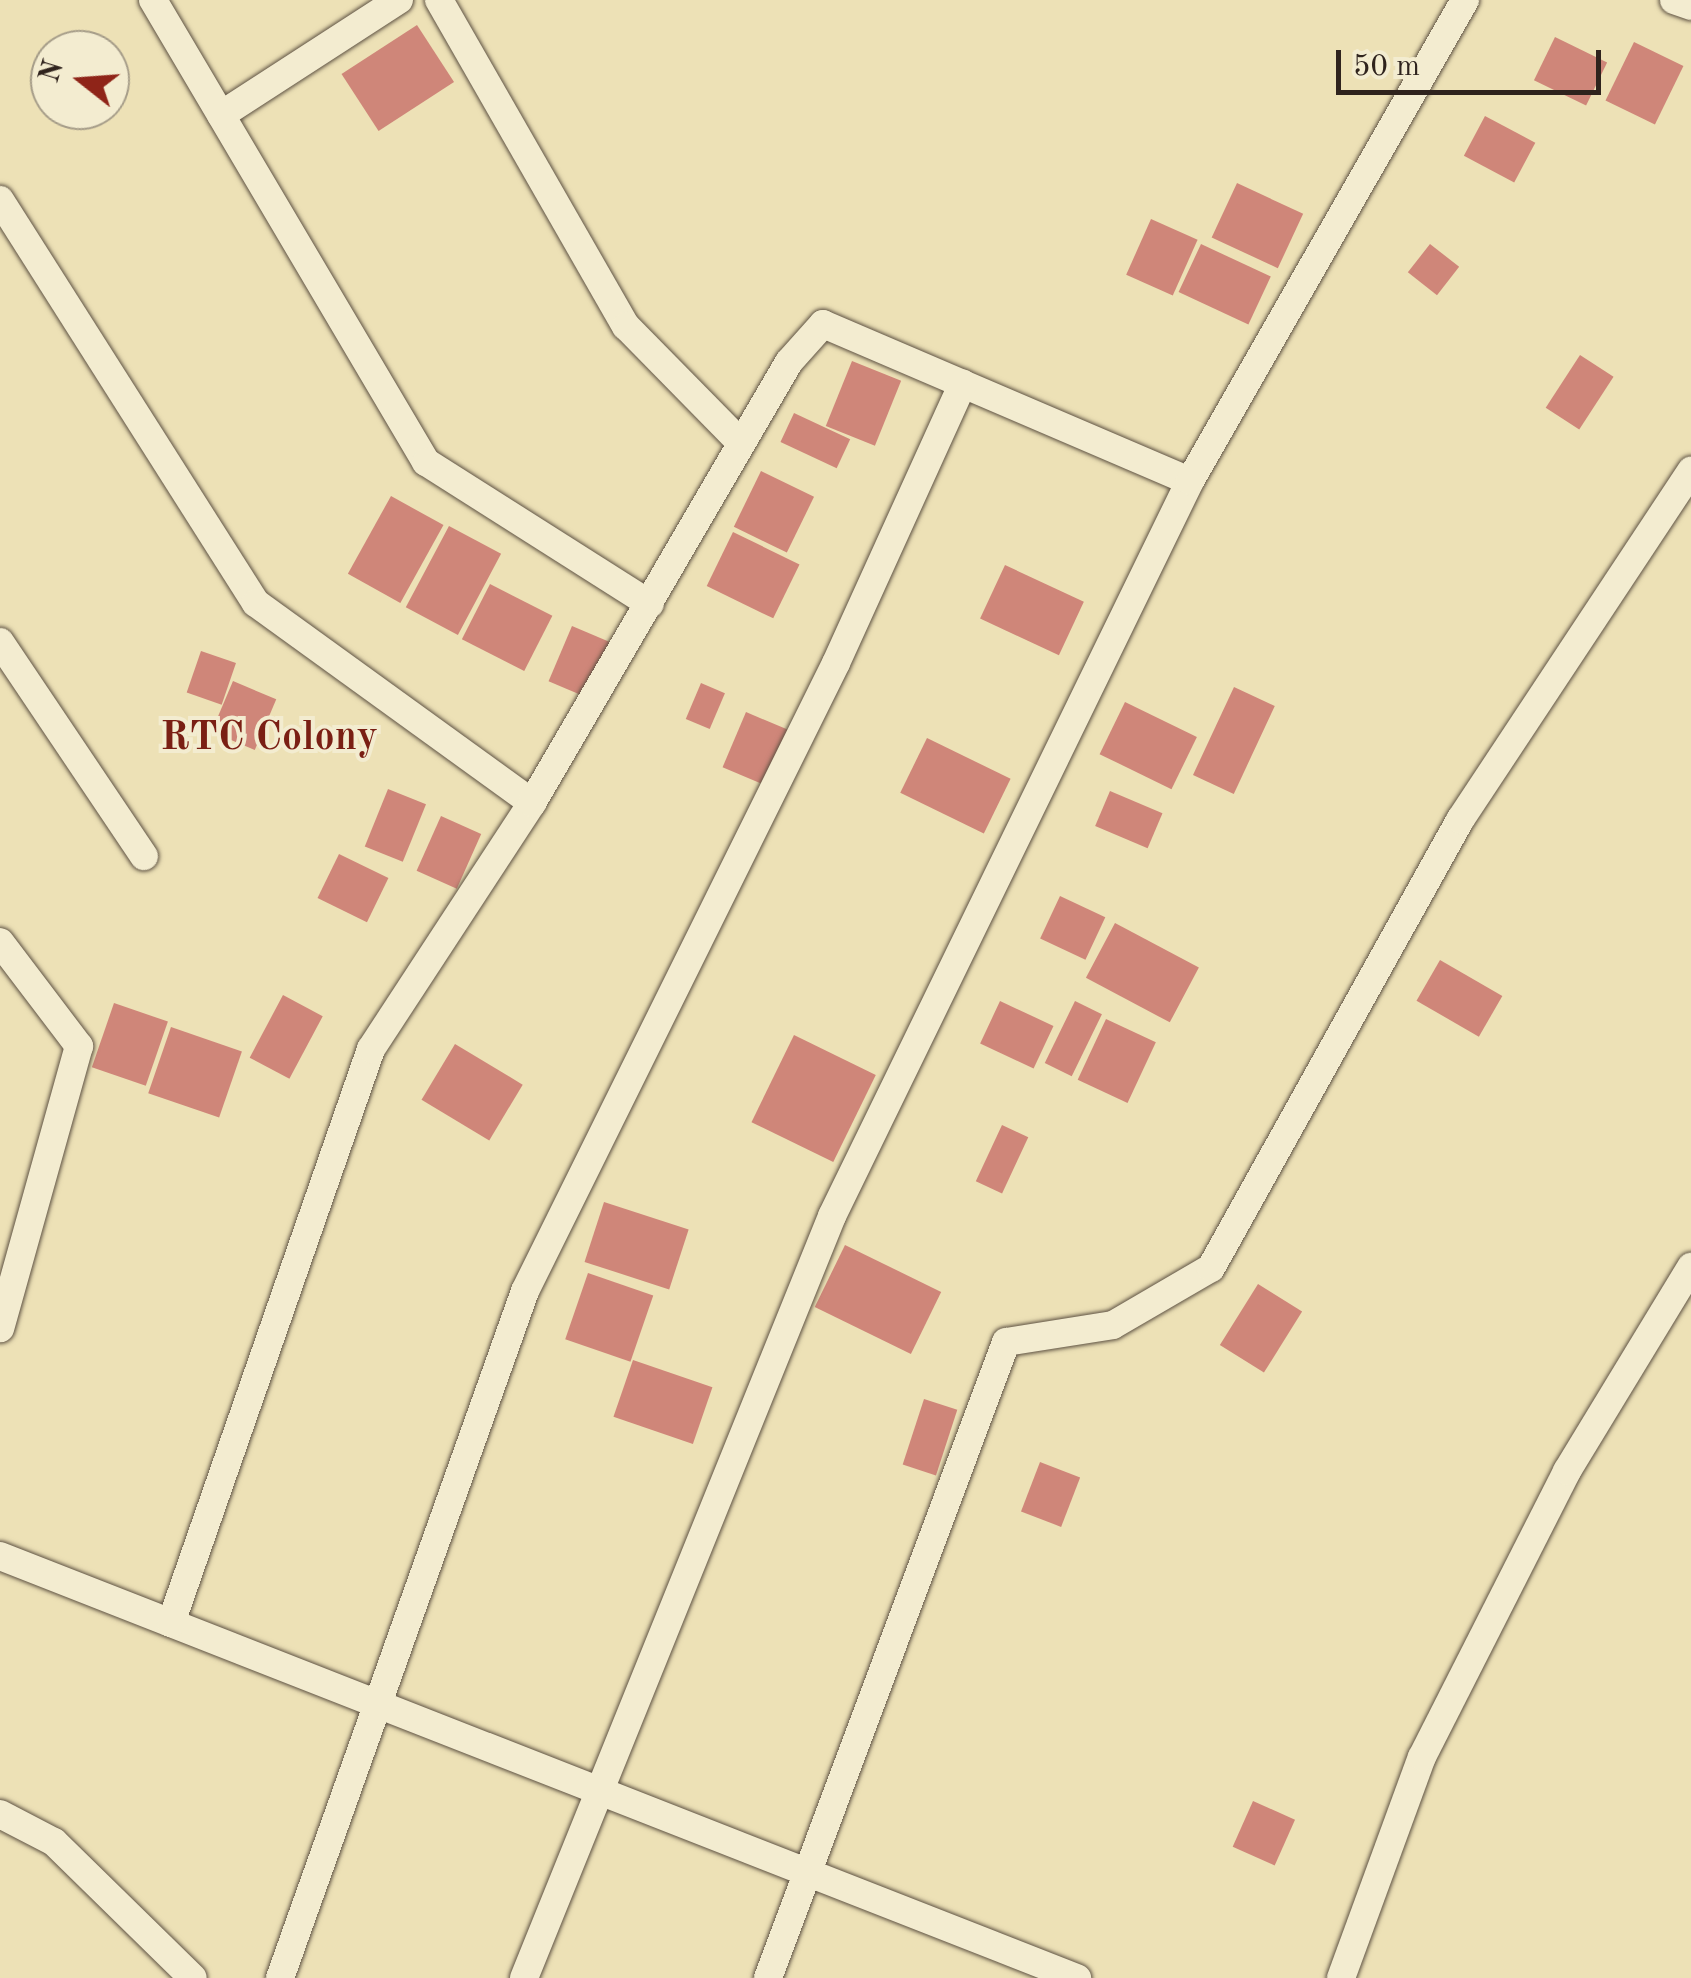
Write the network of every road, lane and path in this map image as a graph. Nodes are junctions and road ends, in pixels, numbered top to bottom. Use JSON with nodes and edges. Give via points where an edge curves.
{"nodes":[{"id":1,"x":154,"y":0,"type":"edge"},
{"id":2,"x":398,"y":0,"type":"edge"},
{"id":3,"x":439,"y":0,"type":"edge"},
{"id":4,"x":1465,"y":0,"type":"edge"},
{"id":5,"x":1674,"y":0,"type":"edge"},
{"id":6,"x":1691,"y":6,"type":"edge"},
{"id":7,"x":221,"y":114,"type":"junction"},
{"id":8,"x":0,"y":200,"type":"edge"},
{"id":9,"x":963,"y":383,"type":"junction"},
{"id":10,"x":738,"y":440,"type":"junction"},
{"id":11,"x":1691,"y":471,"type":"edge"},
{"id":12,"x":1190,"y":481,"type":"junction"},
{"id":13,"x":650,"y":604,"type":"junction"},
{"id":14,"x":0,"y":642,"type":"edge"},
{"id":15,"x":532,"y":803,"type":"junction"},
{"id":16,"x":144,"y":856,"type":"dead end"},
{"id":17,"x":0,"y":942,"type":"edge"},
{"id":18,"x":1691,"y":1267,"type":"edge"},
{"id":19,"x":0,"y":1328,"type":"edge"},
{"id":20,"x":0,"y":1556,"type":"edge"},
{"id":21,"x":171,"y":1623,"type":"junction"},
{"id":22,"x":373,"y":1702,"type":"junction"},
{"id":23,"x":598,"y":1795,"type":"junction"},
{"id":24,"x":0,"y":1814,"type":"edge"},
{"id":25,"x":805,"y":1872,"type":"junction"},
{"id":26,"x":193,"y":1978,"type":"edge"},
{"id":27,"x":280,"y":1978,"type":"edge"},
{"id":28,"x":524,"y":1978,"type":"edge"},
{"id":29,"x":768,"y":1978,"type":"edge"},
{"id":30,"x":1078,"y":1978,"type":"edge"},
{"id":31,"x":1340,"y":1978,"type":"edge"}],
"edges":[{"from":1,"to":7,"type":"street"},
{"from":2,"to":7,"type":"street"},
{"from":3,"to":10,"type":"street","via":[[626,326]]},
{"from":4,"to":12,"type":"street"},
{"from":5,"to":6,"type":"street"},
{"from":7,"to":13,"type":"street","via":[[426,462]]},
{"from":8,"to":15,"type":"street","via":[[256,602]]},
{"from":9,"to":10,"type":"street","via":[[823,324]]},
{"from":9,"to":12,"type":"street"},
{"from":9,"to":22,"type":"street","via":[[836,662],[526,1291]]},
{"from":10,"to":13,"type":"street"},
{"from":11,"to":25,"type":"street","via":[[1460,820],[1212,1268],[1113,1324],[1006,1342]]},
{"from":12,"to":23,"type":"street","via":[[832,1216]]},
{"from":13,"to":15,"type":"street"},
{"from":14,"to":16,"type":"street"},
{"from":15,"to":21,"type":"street","via":[[371,1049]]},
{"from":17,"to":19,"type":"street","via":[[79,1046]]},
{"from":18,"to":31,"type":"street","via":[[1567,1471],[1422,1757]]},
{"from":20,"to":21,"type":"street"},
{"from":21,"to":22,"type":"street"},
{"from":22,"to":23,"type":"street"},
{"from":22,"to":27,"type":"street"},
{"from":23,"to":25,"type":"street"},
{"from":23,"to":28,"type":"street"},
{"from":24,"to":26,"type":"street","via":[[54,1842]]},
{"from":25,"to":29,"type":"street"},
{"from":25,"to":30,"type":"street"}]}
